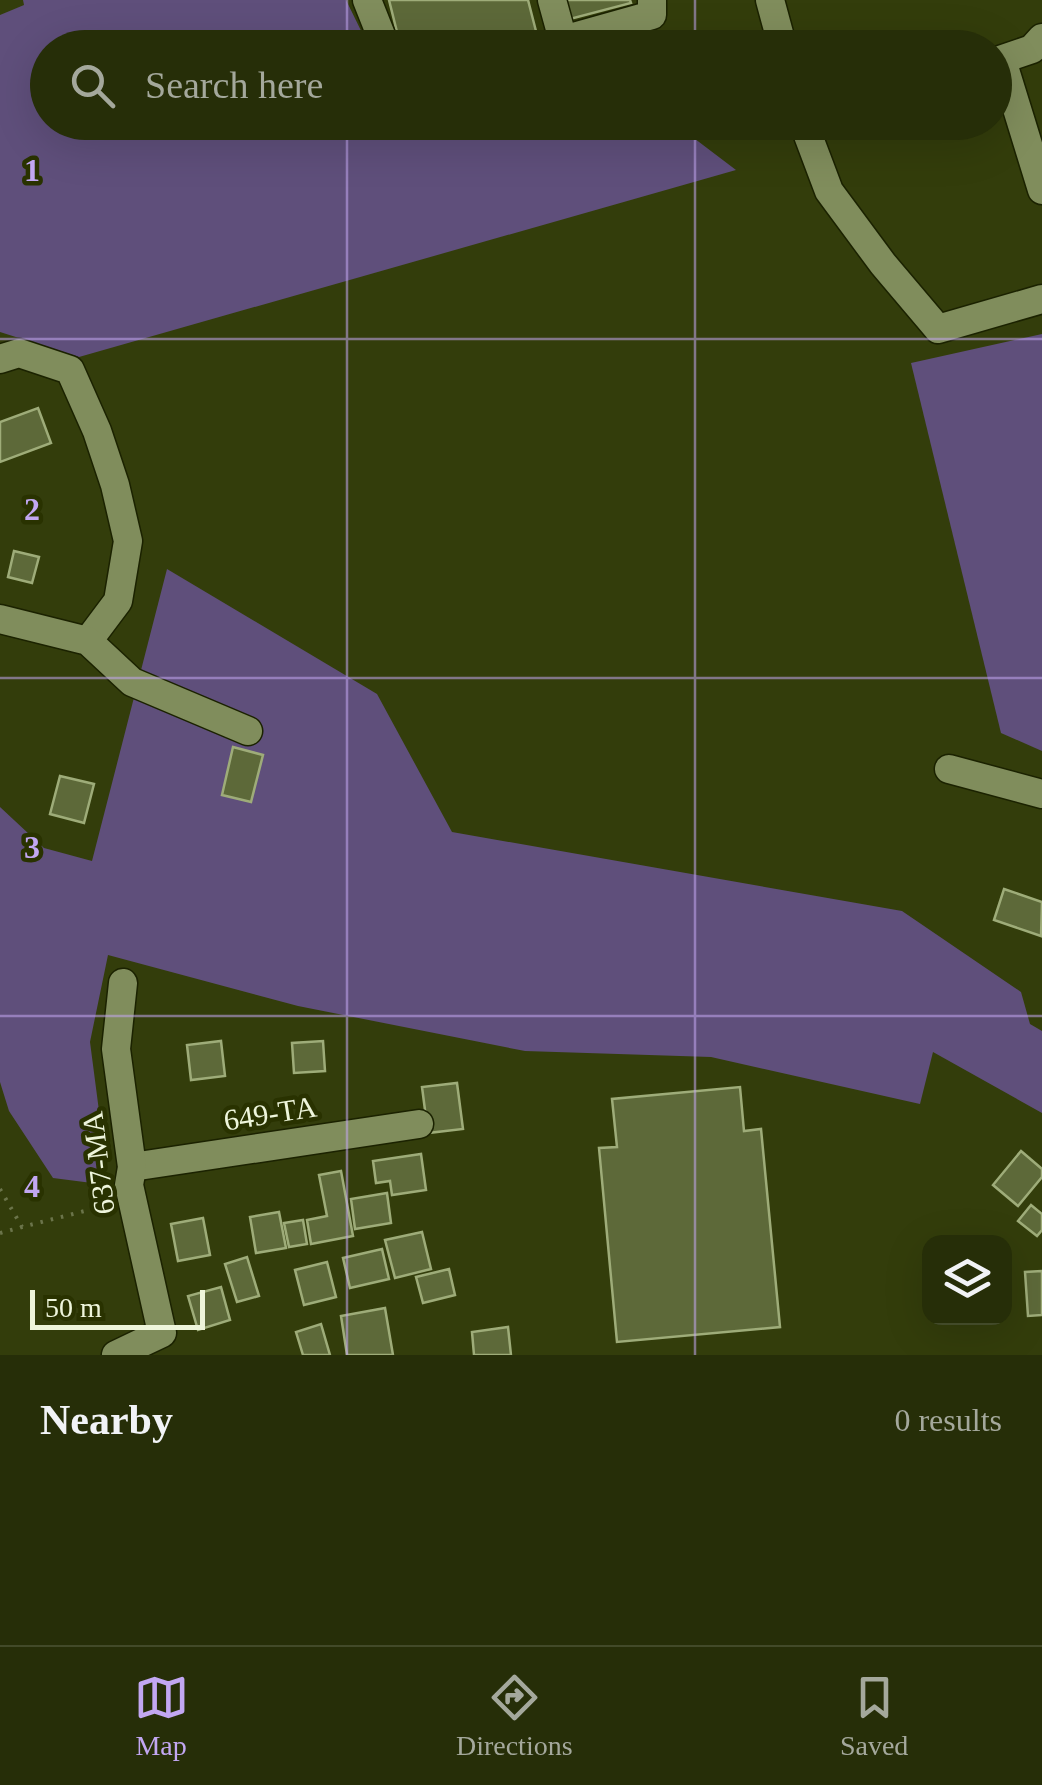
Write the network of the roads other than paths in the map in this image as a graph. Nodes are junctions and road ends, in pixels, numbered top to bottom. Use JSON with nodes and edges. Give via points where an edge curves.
{"nodes":[{"id":1,"x":367,"y":0,"type":"edge"},
{"id":2,"x":552,"y":0,"type":"edge"},
{"id":3,"x":652,"y":0,"type":"edge"},
{"id":4,"x":770,"y":0,"type":"edge"},
{"id":5,"x":379,"y":30,"type":"edge"},
{"id":6,"x":551,"y":30,"type":"edge"},
{"id":7,"x":599,"y":30,"type":"edge"},
{"id":8,"x":778,"y":30,"type":"edge"},
{"id":9,"x":1042,"y":38,"type":"edge"},
{"id":10,"x":1012,"y":56,"type":"edge"},
{"id":11,"x":1012,"y":102,"type":"edge"},
{"id":12,"x":810,"y":140,"type":"edge"},
{"id":13,"x":1042,"y":190,"type":"edge"},
{"id":14,"x":1042,"y":299,"type":"edge"},
{"id":15,"x":0,"y":359,"type":"edge"},
{"id":16,"x":0,"y":619,"type":"edge"},
{"id":17,"x":88,"y":641,"type":"junction"},
{"id":18,"x":248,"y":731,"type":"dead end"},
{"id":19,"x":949,"y":770,"type":"dead end"},
{"id":20,"x":1042,"y":794,"type":"edge"},
{"id":21,"x":123,"y":983,"type":"dead end"},
{"id":22,"x":419,"y":1124,"type":"dead end"},
{"id":23,"x":132,"y":1167,"type":"junction"},
{"id":24,"x":116,"y":1355,"type":"edge"}],
"edges":[{"from":1,"to":5,"type":"street"},
{"from":2,"to":6,"type":"street"},
{"from":3,"to":7,"type":"street","via":[[652,15]]},
{"from":4,"to":8,"type":"street"},
{"from":9,"to":10,"type":"street"},
{"from":11,"to":13,"type":"street"},
{"from":12,"to":14,"type":"street","via":[[829,190],[938,329]]},
{"from":15,"to":17,"type":"street","via":[[19,353],[70,370],[115,485],[126,556],[118,602]]},
{"from":16,"to":17,"type":"street"},
{"from":17,"to":18,"type":"street","via":[[132,682]]},
{"from":19,"to":20,"type":"street"},
{"from":21,"to":23,"type":"street","name":"637-МА","via":[[116,1050]]},
{"from":22,"to":23,"type":"street","name":"649-ТА"},
{"from":23,"to":24,"type":"street","name":"637-МА","via":[[129,1185],[162,1333]]}]}
